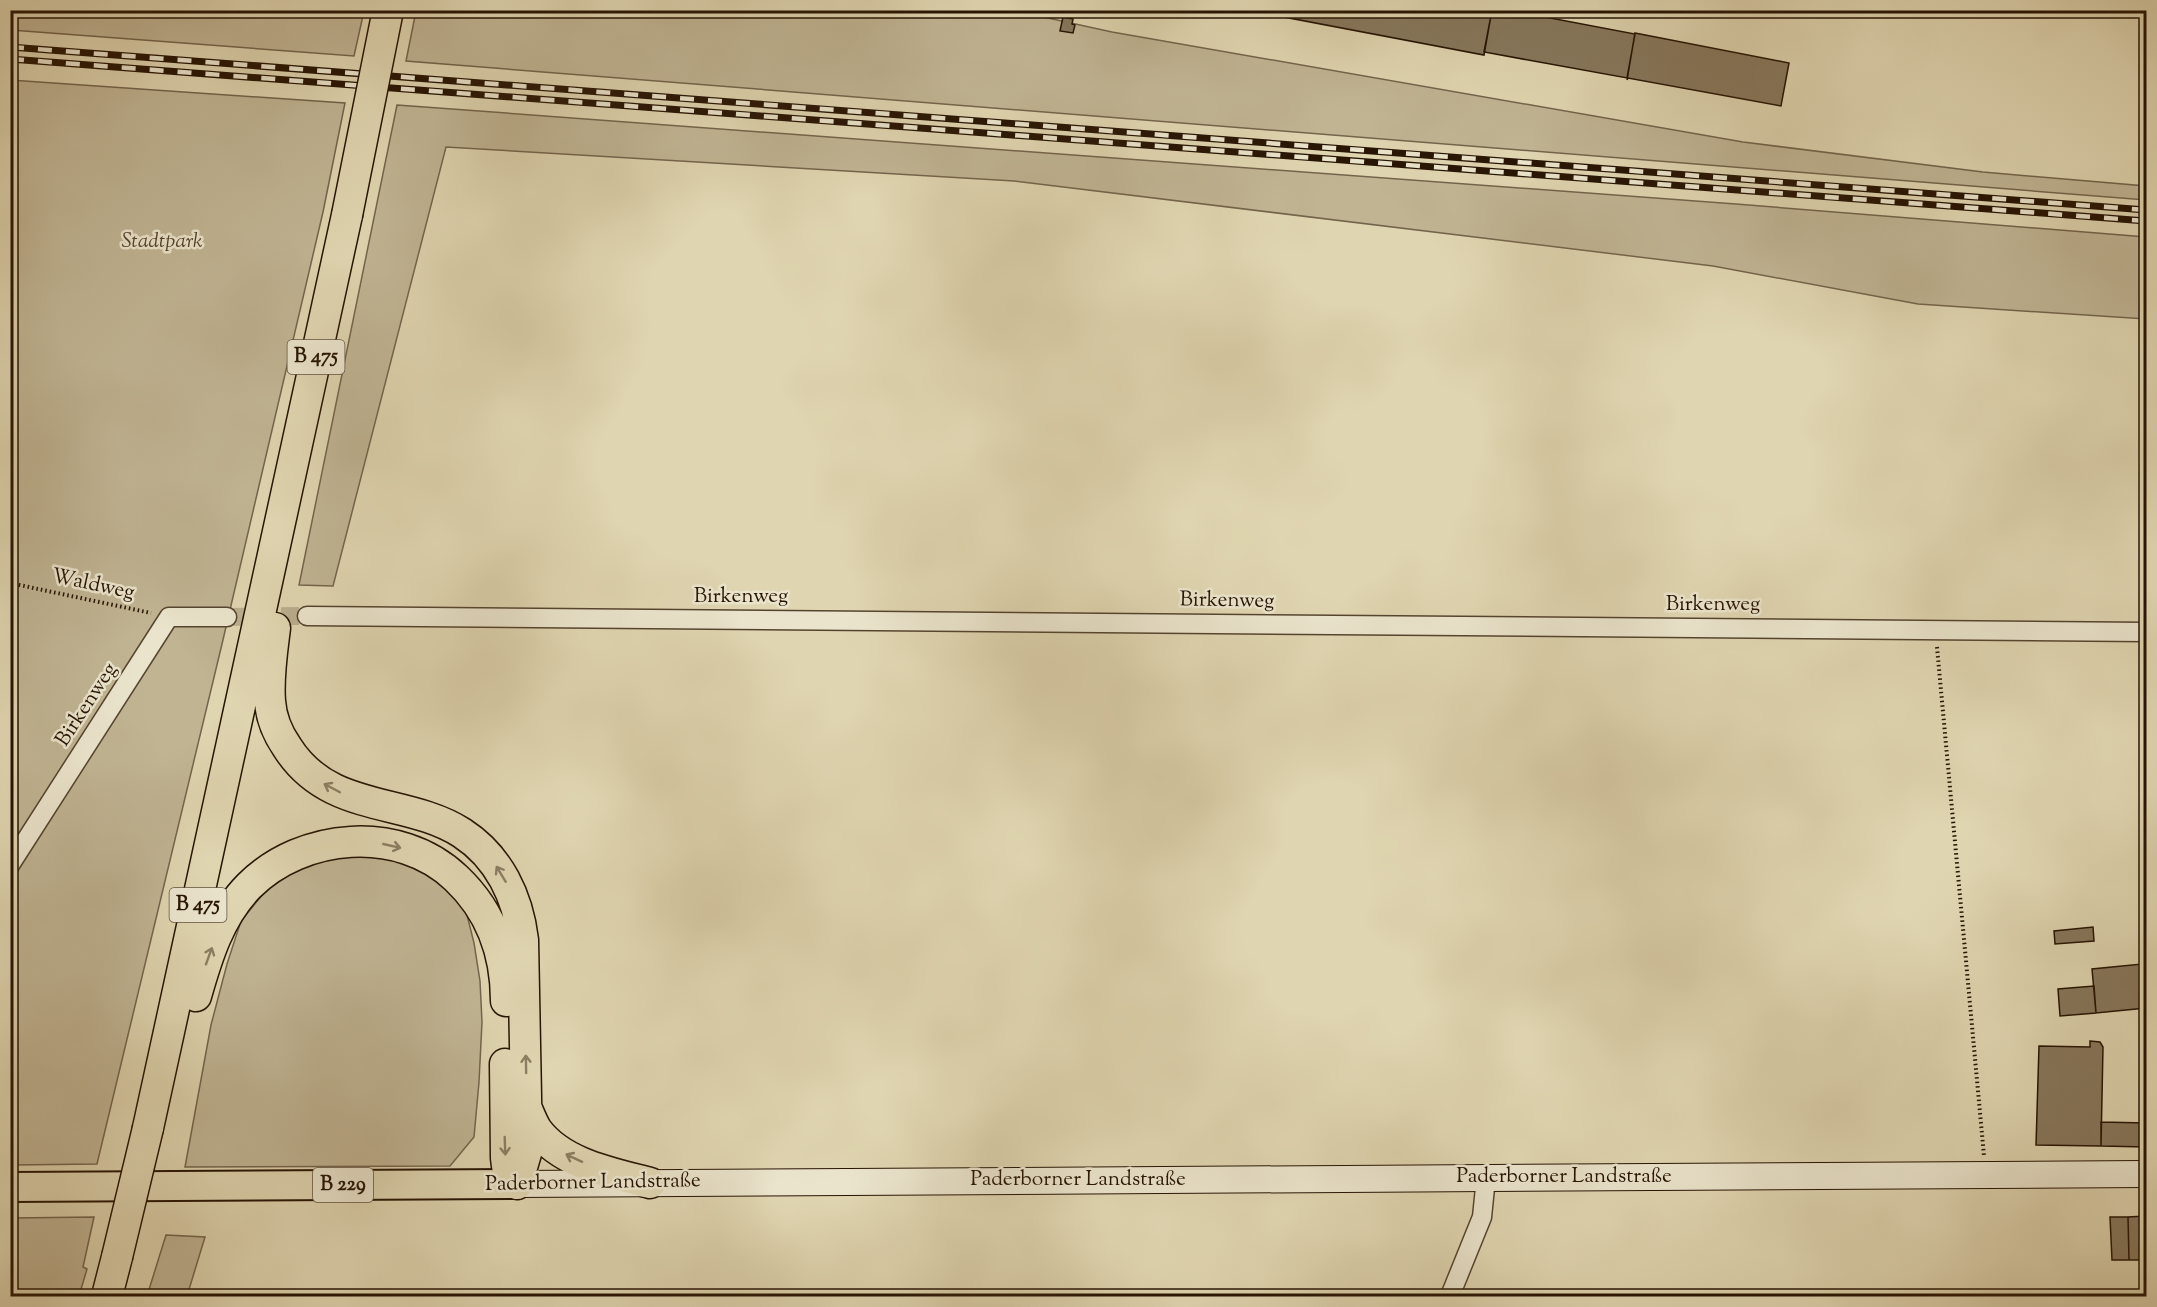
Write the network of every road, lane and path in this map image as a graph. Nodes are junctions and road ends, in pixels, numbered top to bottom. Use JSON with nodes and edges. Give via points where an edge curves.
{"nodes":[{"id":1,"x":388,"y":10,"type":"edge"},
{"id":2,"x":286,"y":499,"type":"junction"},
{"id":3,"x":10,"y":583,"type":"edge"},
{"id":4,"x":227,"y":616,"type":"tunnel mouth"},
{"id":5,"x":307,"y":616,"type":"tunnel mouth"},
{"id":6,"x":170,"y":617,"type":"junction"},
{"id":7,"x":1935,"y":629,"type":"junction"},
{"id":8,"x":2146,"y":632,"type":"edge"},
{"id":9,"x":10,"y":865,"type":"edge"},
{"id":10,"x":162,"y":1066,"type":"junction"},
{"id":11,"x":526,"y":1107,"type":"junction"},
{"id":12,"x":1982,"y":1128,"type":"dead end"},
{"id":13,"x":2146,"y":1174,"type":"edge"},
{"id":14,"x":1486,"y":1178,"type":"junction"},
{"id":15,"x":650,"y":1183,"type":"junction"},
{"id":16,"x":517,"y":1184,"type":"junction"},
{"id":17,"x":10,"y":1187,"type":"edge"},
{"id":18,"x":106,"y":1293,"type":"edge"},
{"id":19,"x":1450,"y":1296,"type":"edge"}],
"edges":[{"from":1,"to":2,"type":"highway","number":"B 475","bridge":true},
{"from":2,"to":10,"type":"highway","number":"B 475"},
{"from":11,"to":2,"type":"highway","one_way":true,"via":[[521,924],[512,894],[495,864],[476,844],[445,824],[347,795],[316,778],[293,758],[274,722],[270,702],[271,661],[296,520]]},
{"from":3,"to":6,"type":"path","name":"Waldweg"},
{"from":4,"to":6,"type":"street"},
{"from":5,"to":7,"type":"street","name":"Birkenweg"},
{"from":6,"to":9,"type":"street","name":"Birkenweg"},
{"from":7,"to":8,"type":"street","name":"Birkenweg"},
{"from":7,"to":12,"type":"path"},
{"from":10,"to":16,"type":"highway","one_way":true,"via":[[187,1027],[218,931],[237,900],[259,877],[288,857],[335,842],[375,843],[411,851],[456,877],[482,910],[499,945],[506,982],[506,1158]]},
{"from":10,"to":18,"type":"highway","number":"B 475","bridge":true},
{"from":15,"to":11,"type":"highway","one_way":true,"via":[[594,1167],[564,1153],[536,1129]]},
{"from":11,"to":16,"type":"highway","via":[[527,1150]]},
{"from":13,"to":14,"type":"main road","name":"Paderborner Landstraße"},
{"from":14,"to":15,"type":"main road","name":"Paderborner Landstraße"},
{"from":14,"to":19,"type":"street","via":[[1482,1217]]},
{"from":15,"to":16,"type":"main road","name":"Paderborner Landstraße"},
{"from":16,"to":17,"type":"main road","name":"Paderborner Landstraße","number":"B 229"}]}
